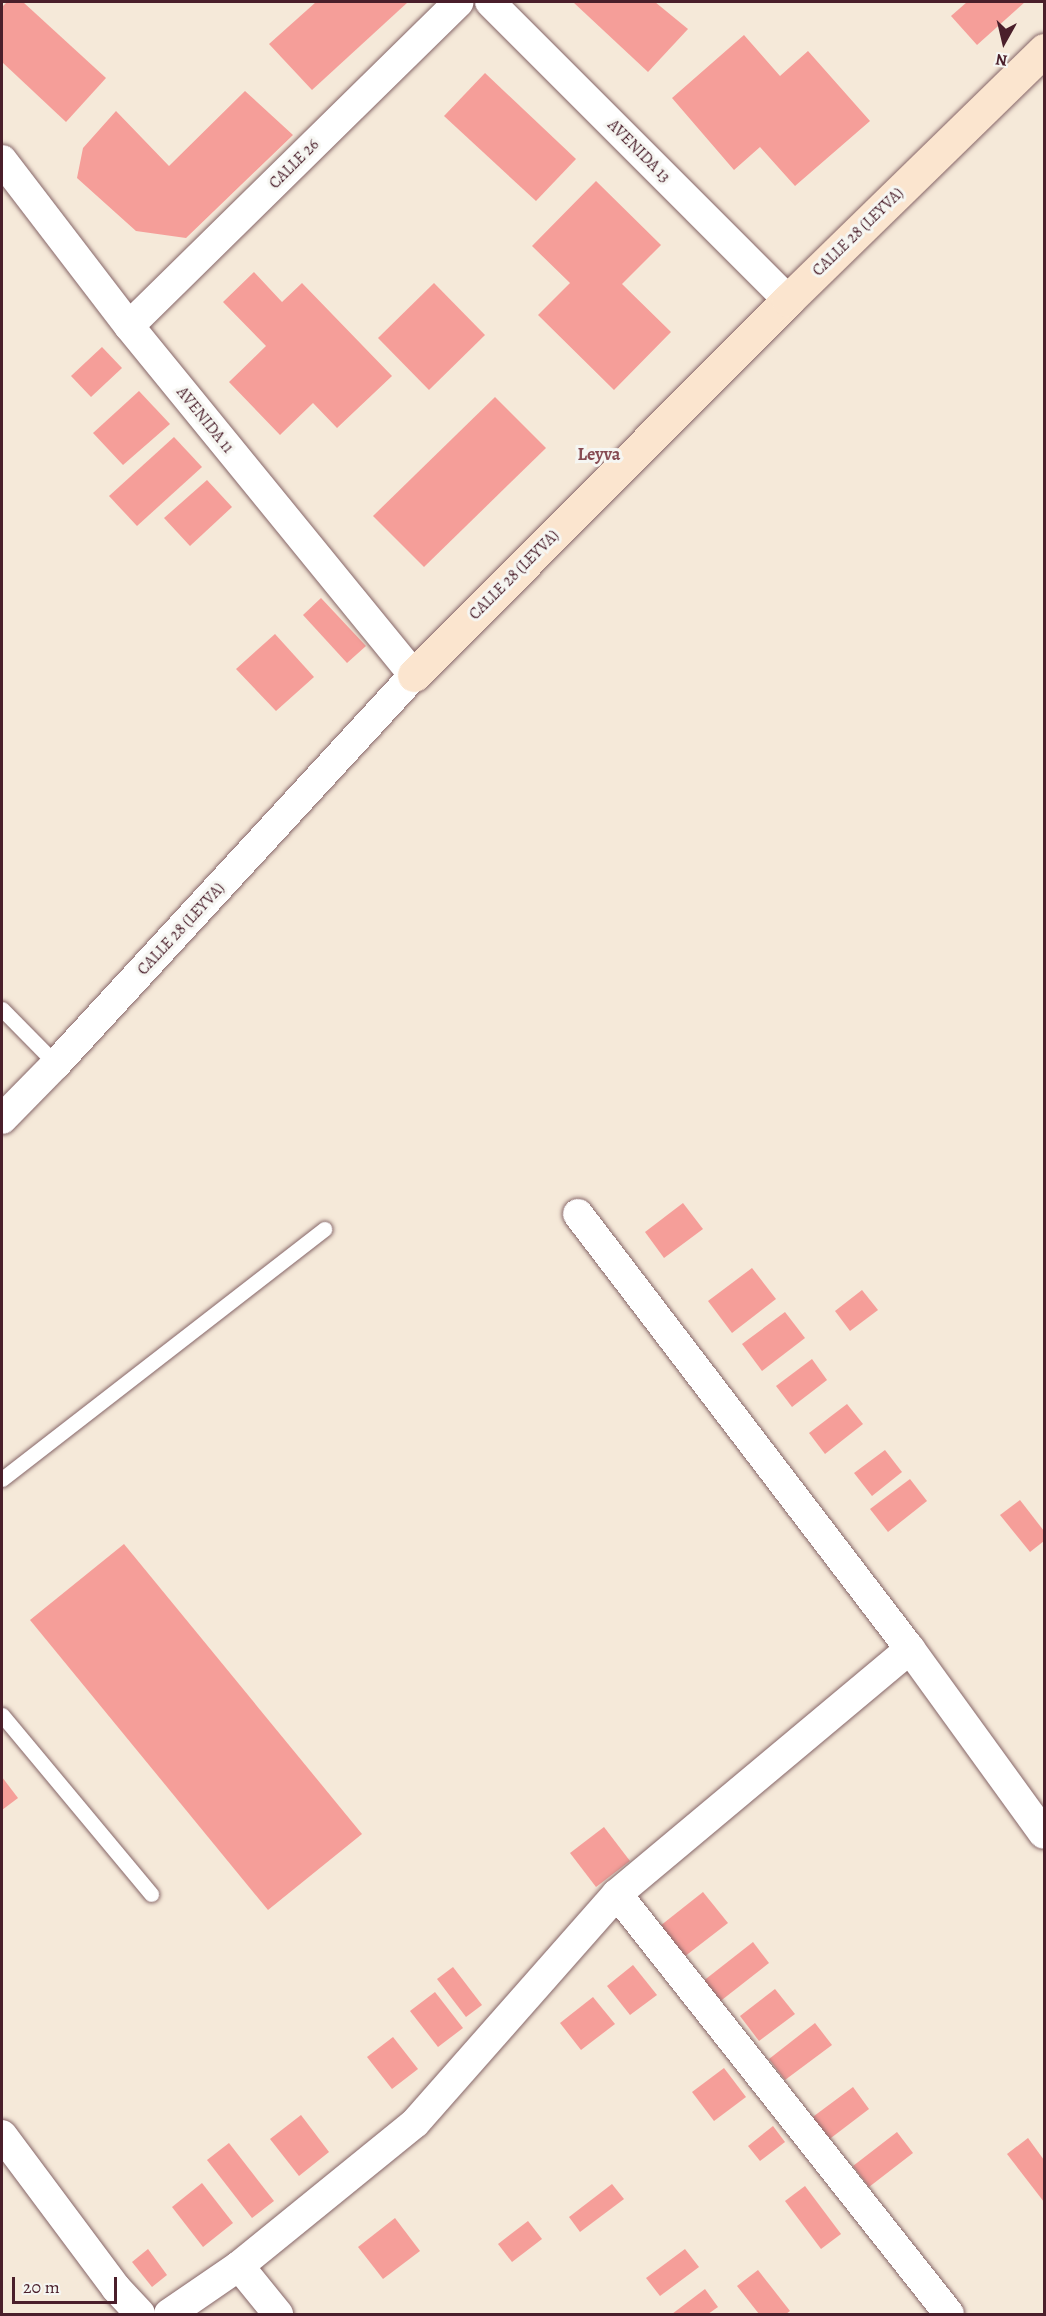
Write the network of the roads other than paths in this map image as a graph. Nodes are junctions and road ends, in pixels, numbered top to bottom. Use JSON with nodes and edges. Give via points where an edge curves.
{"nodes":[{"id":1,"x":459,"y":2,"type":"edge"},
{"id":2,"x":490,"y":2,"type":"edge"},
{"id":3,"x":1042,"y":56,"type":"edge"},
{"id":4,"x":2,"y":160,"type":"edge"},
{"id":5,"x":788,"y":300,"type":"junction"},
{"id":6,"x":129,"y":326,"type":"junction"},
{"id":7,"x":414,"y":675,"type":"junction"},
{"id":8,"x":2,"y":1009,"type":"edge"},
{"id":9,"x":56,"y":1065,"type":"junction"},
{"id":10,"x":2,"y":1119,"type":"edge"},
{"id":11,"x":578,"y":1214,"type":"dead end"},
{"id":12,"x":324,"y":1229,"type":"dead end"},
{"id":13,"x":2,"y":1479,"type":"edge"},
{"id":14,"x":910,"y":1649,"type":"junction"},
{"id":15,"x":2,"y":1715,"type":"edge"},
{"id":16,"x":1044,"y":1834,"type":"edge"},
{"id":17,"x":151,"y":1894,"type":"dead end"},
{"id":18,"x":617,"y":1894,"type":"junction"},
{"id":19,"x":2,"y":2135,"type":"edge"},
{"id":20,"x":239,"y":2266,"type":"junction"},
{"id":21,"x":140,"y":2314,"type":"edge"},
{"id":22,"x":169,"y":2314,"type":"edge"},
{"id":23,"x":278,"y":2314,"type":"edge"},
{"id":24,"x":949,"y":2314,"type":"edge"}],
"edges":[{"from":1,"to":6,"type":"street","name":"CALLE 26"},
{"from":2,"to":5,"type":"street","name":"AVENIDA 13"},
{"from":3,"to":5,"type":"street","name":"CALLE 28 (LEYVA)"},
{"from":4,"to":6,"type":"street","name":"AVENIDA 11"},
{"from":5,"to":7,"type":"street","name":"CALLE 28 (LEYVA)"},
{"from":6,"to":7,"type":"street","name":"AVENIDA 11"},
{"from":7,"to":9,"type":"street","name":"CALLE 28 (LEYVA)"},
{"from":8,"to":9,"type":"lane"},
{"from":9,"to":10,"type":"street","name":"CALLE 28 (LEYVA)"},
{"from":11,"to":14,"type":"street"},
{"from":12,"to":13,"type":"lane"},
{"from":14,"to":16,"type":"street"},
{"from":14,"to":18,"type":"street"},
{"from":15,"to":17,"type":"lane"},
{"from":18,"to":20,"type":"street","via":[[415,2123]]},
{"from":18,"to":24,"type":"street"},
{"from":19,"to":21,"type":"street","via":[[116,2288]]},
{"from":20,"to":22,"type":"street"},
{"from":20,"to":23,"type":"street"}]}
